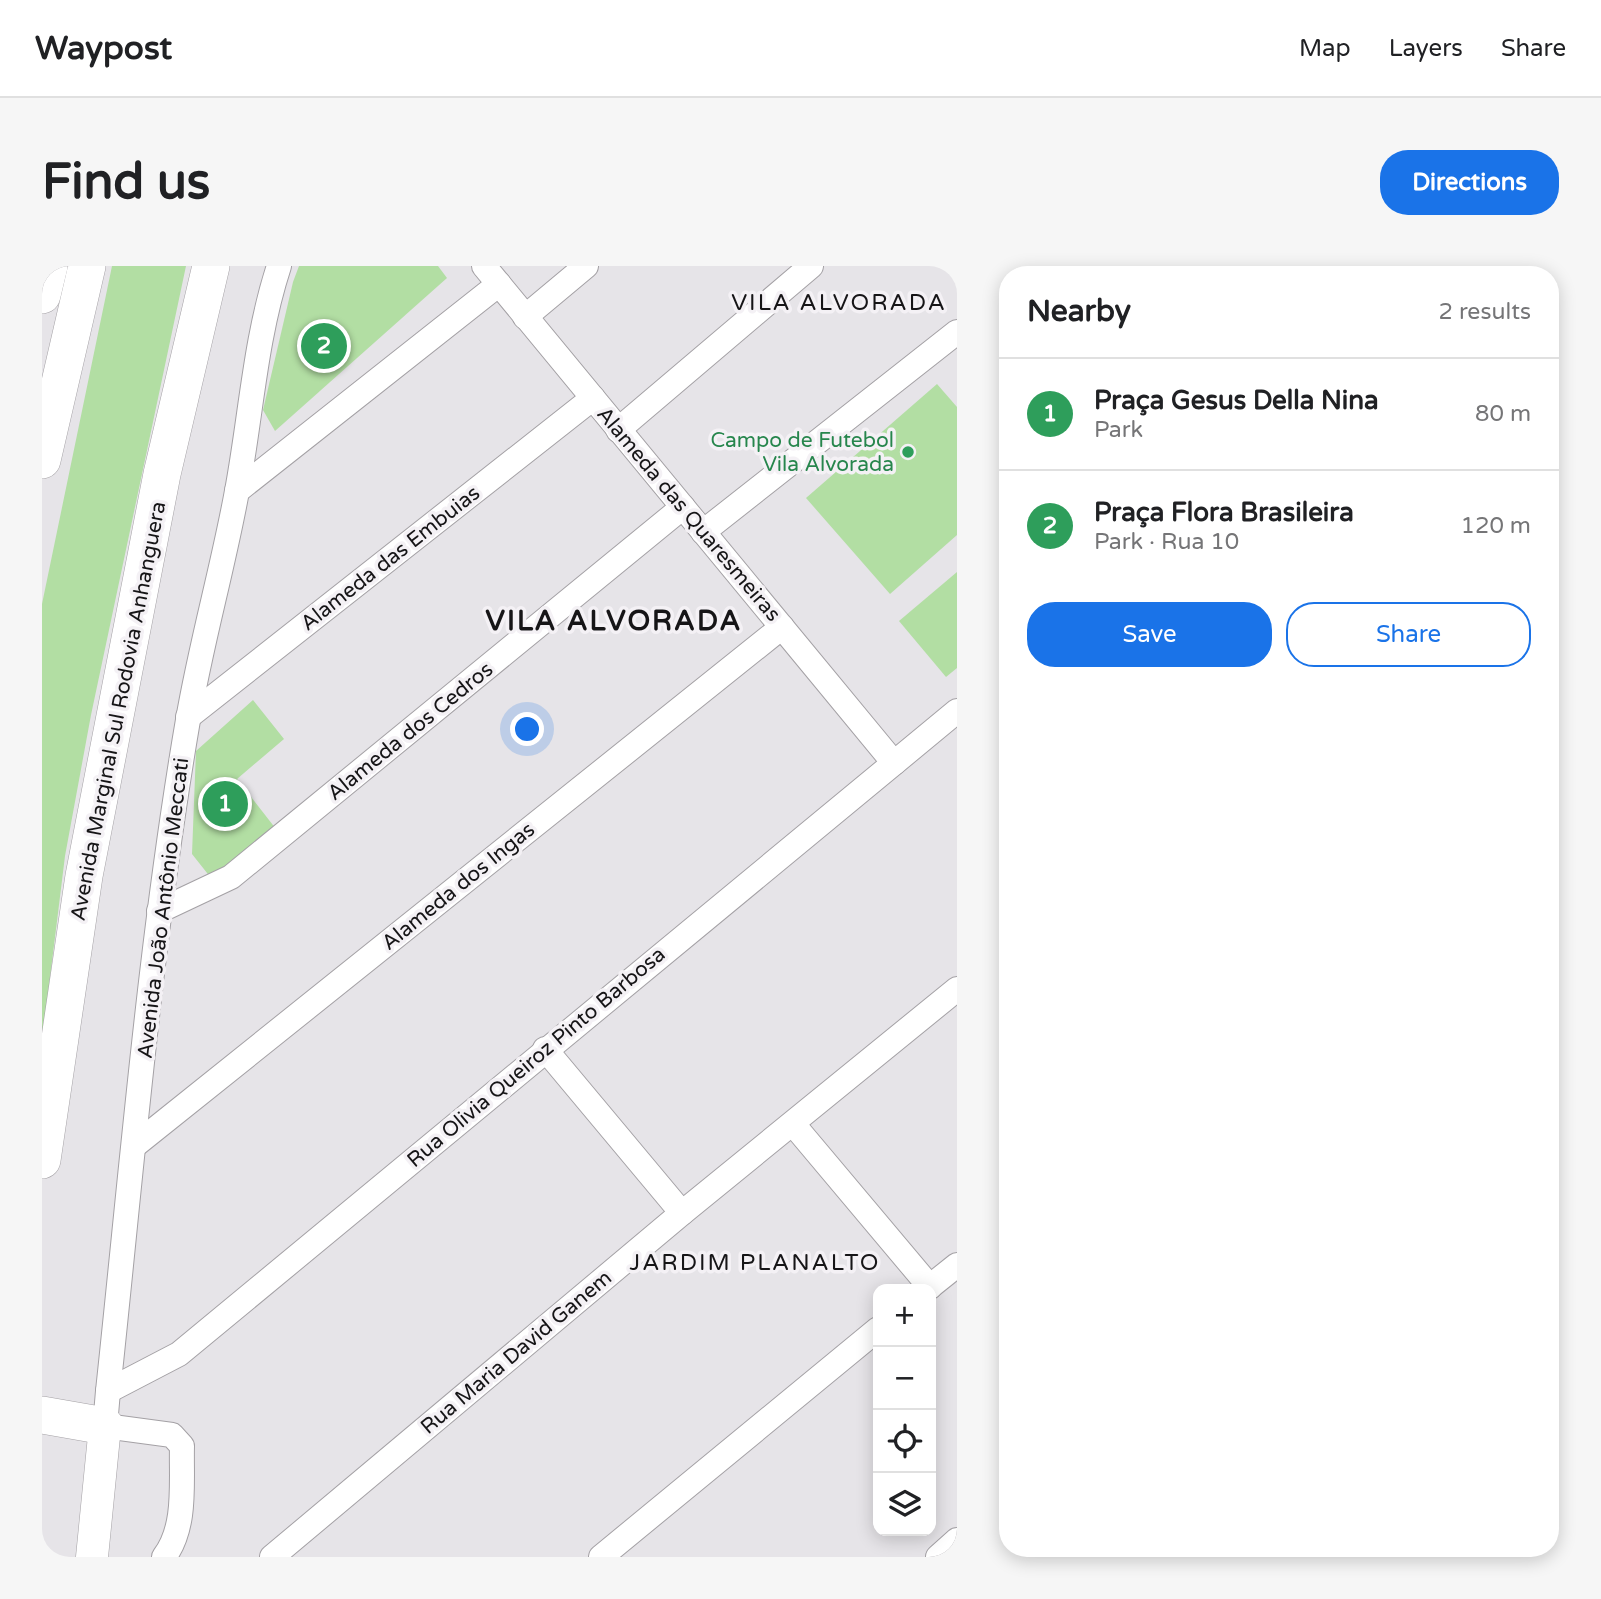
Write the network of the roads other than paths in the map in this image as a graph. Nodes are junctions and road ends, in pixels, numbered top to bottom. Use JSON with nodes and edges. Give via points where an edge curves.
{"nodes":[{"id":1,"x":49,"y":266,"type":"edge"},
{"id":2,"x":87,"y":266,"type":"edge"},
{"id":3,"x":211,"y":266,"type":"edge"},
{"id":4,"x":279,"y":266,"type":"edge"},
{"id":5,"x":586,"y":266,"type":"edge"},
{"id":6,"x":811,"y":266,"type":"edge"},
{"id":7,"x":491,"y":275,"type":"edge"},
{"id":8,"x":42,"y":295,"type":"edge"},
{"id":9,"x":525,"y":317,"type":"junction"},
{"id":10,"x":957,"y":332,"type":"edge"},
{"id":11,"x":593,"y":398,"type":"junction"},
{"id":12,"x":618,"y":429,"type":"junction"},
{"id":13,"x":42,"y":460,"type":"edge"},
{"id":14,"x":237,"y":491,"type":"junction"},
{"id":15,"x":683,"y":507,"type":"junction"},
{"id":16,"x":703,"y":532,"type":"junction"},
{"id":17,"x":782,"y":627,"type":"junction"},
{"id":18,"x":957,"y":711,"type":"edge"},
{"id":19,"x":188,"y":717,"type":"junction"},
{"id":20,"x":894,"y":763,"type":"junction"},
{"id":21,"x":159,"y":911,"type":"junction"},
{"id":22,"x":957,"y":989,"type":"edge"},
{"id":23,"x":545,"y":1049,"type":"junction"},
{"id":24,"x":793,"y":1124,"type":"junction"},
{"id":25,"x":134,"y":1146,"type":"junction"},
{"id":26,"x":42,"y":1160,"type":"edge"},
{"id":27,"x":682,"y":1213,"type":"junction"},
{"id":28,"x":957,"y":1265,"type":"edge"},
{"id":29,"x":925,"y":1284,"type":"edge"},
{"id":30,"x":933,"y":1284,"type":"edge"},
{"id":31,"x":873,"y":1333,"type":"edge"},
{"id":32,"x":107,"y":1409,"type":"junction"},
{"id":33,"x":42,"y":1415,"type":"edge"},
{"id":34,"x":957,"y":1540,"type":"edge"},
{"id":35,"x":92,"y":1557,"type":"edge"},
{"id":36,"x":164,"y":1557,"type":"edge"},
{"id":37,"x":272,"y":1557,"type":"edge"},
{"id":38,"x":601,"y":1557,"type":"edge"},
{"id":39,"x":938,"y":1557,"type":"edge"}],
"edges":[{"from":1,"to":8,"type":"highway"},
{"from":2,"to":13,"type":"highway"},
{"from":3,"to":26,"type":"highway","name":"Avenida Marginal Sul Rodovia Anhanguera","via":[[162,474],[85,876]]},
{"from":4,"to":14,"type":"street","name":"Avenida João Antônio Meccati","via":[[267,304]]},
{"from":5,"to":9,"type":"street"},
{"from":6,"to":12,"type":"street"},
{"from":7,"to":9,"type":"street","name":"Alameda das Quaresmeiras"},
{"from":7,"to":14,"type":"street"},
{"from":9,"to":11,"type":"street","name":"Alameda das Quaresmeiras"},
{"from":10,"to":16,"type":"street"},
{"from":11,"to":12,"type":"street","name":"Alameda das Quaresmeiras"},
{"from":11,"to":19,"type":"street","name":"Alameda das Embuias"},
{"from":12,"to":15,"type":"street","name":"Alameda das Quaresmeiras"},
{"from":14,"to":19,"type":"street","name":"Avenida João Antônio Meccati"},
{"from":15,"to":16,"type":"street","name":"Alameda das Quaresmeiras"},
{"from":15,"to":21,"type":"street","name":"Alameda dos Cedros","via":[[231,877]]},
{"from":16,"to":17,"type":"street","name":"Alameda das Quaresmeiras"},
{"from":17,"to":20,"type":"street","name":"Alameda das Quaresmeiras"},
{"from":17,"to":25,"type":"street","name":"Alameda dos Ingas"},
{"from":18,"to":20,"type":"street","name":"Rua Olivia Queiroz Pinto Barbosa"},
{"from":19,"to":21,"type":"street","name":"Avenida João Antônio Meccati"},
{"from":20,"to":23,"type":"street","name":"Rua Olivia Queiroz Pinto Barbosa"},
{"from":21,"to":25,"type":"street","name":"Avenida João Antônio Meccati"},
{"from":22,"to":24,"type":"street","name":"Rua Maria David Ganem"},
{"from":23,"to":27,"type":"street"},
{"from":23,"to":32,"type":"street","name":"Rua Olivia Queiroz Pinto Barbosa"},
{"from":24,"to":27,"type":"street","name":"Rua Maria David Ganem"},
{"from":24,"to":29,"type":"street"},
{"from":25,"to":32,"type":"street","name":"Avenida João Antônio Meccati"},
{"from":27,"to":37,"type":"street","name":"Rua Maria David Ganem"},
{"from":28,"to":30,"type":"street"},
{"from":31,"to":38,"type":"street"},
{"from":32,"to":33,"type":"highway"},
{"from":32,"to":35,"type":"main road","name":"Avenida João Antônio Meccati"},
{"from":32,"to":36,"type":"street","via":[[172,1436],[182,1446],[176,1538]]},
{"from":34,"to":39,"type":"street"}]}
